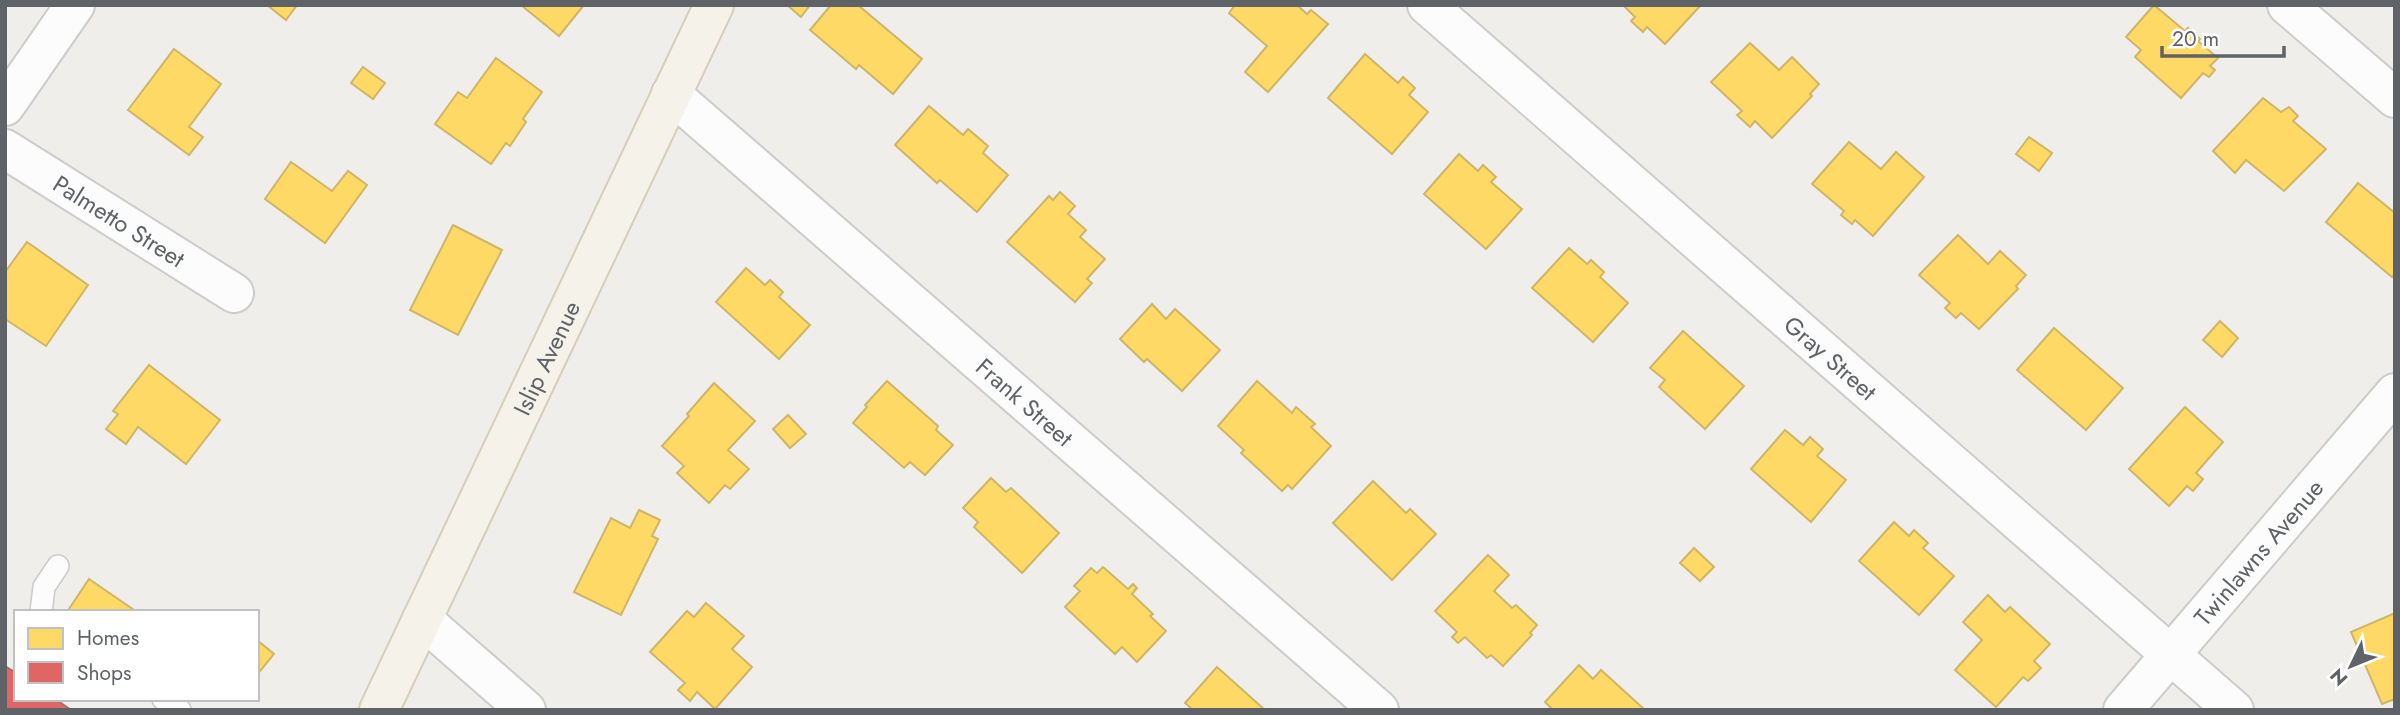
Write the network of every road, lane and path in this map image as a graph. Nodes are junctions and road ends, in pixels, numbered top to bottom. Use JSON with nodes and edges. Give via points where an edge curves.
{"nodes":[{"id":1,"x":75,"y":5,"type":"edge"},
{"id":2,"x":714,"y":5,"type":"edge"},
{"id":3,"x":1427,"y":5,"type":"edge"},
{"id":4,"x":2287,"y":5,"type":"edge"},
{"id":5,"x":671,"y":94,"type":"junction"},
{"id":6,"x":2395,"y":99,"type":"edge"},
{"id":7,"x":5,"y":106,"type":"edge"},
{"id":8,"x":5,"y":149,"type":"edge"},
{"id":9,"x":234,"y":293,"type":"dead end"},
{"id":10,"x":2395,"y":393,"type":"edge"},
{"id":11,"x":58,"y":566,"type":"dead end"},
{"id":12,"x":41,"y":610,"type":"edge"},
{"id":13,"x":422,"y":619,"type":"junction"},
{"id":14,"x":2170,"y":655,"type":"junction"},
{"id":15,"x":379,"y":710,"type":"edge"},
{"id":16,"x":526,"y":710,"type":"edge"},
{"id":17,"x":1379,"y":710,"type":"edge"},
{"id":18,"x":2123,"y":710,"type":"edge"},
{"id":19,"x":2234,"y":710,"type":"edge"}],
"edges":[{"from":1,"to":7,"type":"street"},
{"from":2,"to":5,"type":"main road","name":"Islip Avenue"},
{"from":3,"to":14,"type":"street","name":"Gray Street"},
{"from":4,"to":6,"type":"street"},
{"from":5,"to":13,"type":"main road","name":"Islip Avenue"},
{"from":5,"to":17,"type":"street","name":"Frank Street"},
{"from":8,"to":9,"type":"street","name":"Palmetto Street"},
{"from":10,"to":14,"type":"street","name":"Twinlawns Avenue"},
{"from":11,"to":12,"type":"lane","via":[[44,587]]},
{"from":13,"to":15,"type":"main road","name":"Islip Avenue"},
{"from":13,"to":16,"type":"street"},
{"from":14,"to":18,"type":"street","name":"Twinlawns Avenue"},
{"from":14,"to":19,"type":"street","name":"Gray Street"}]}
